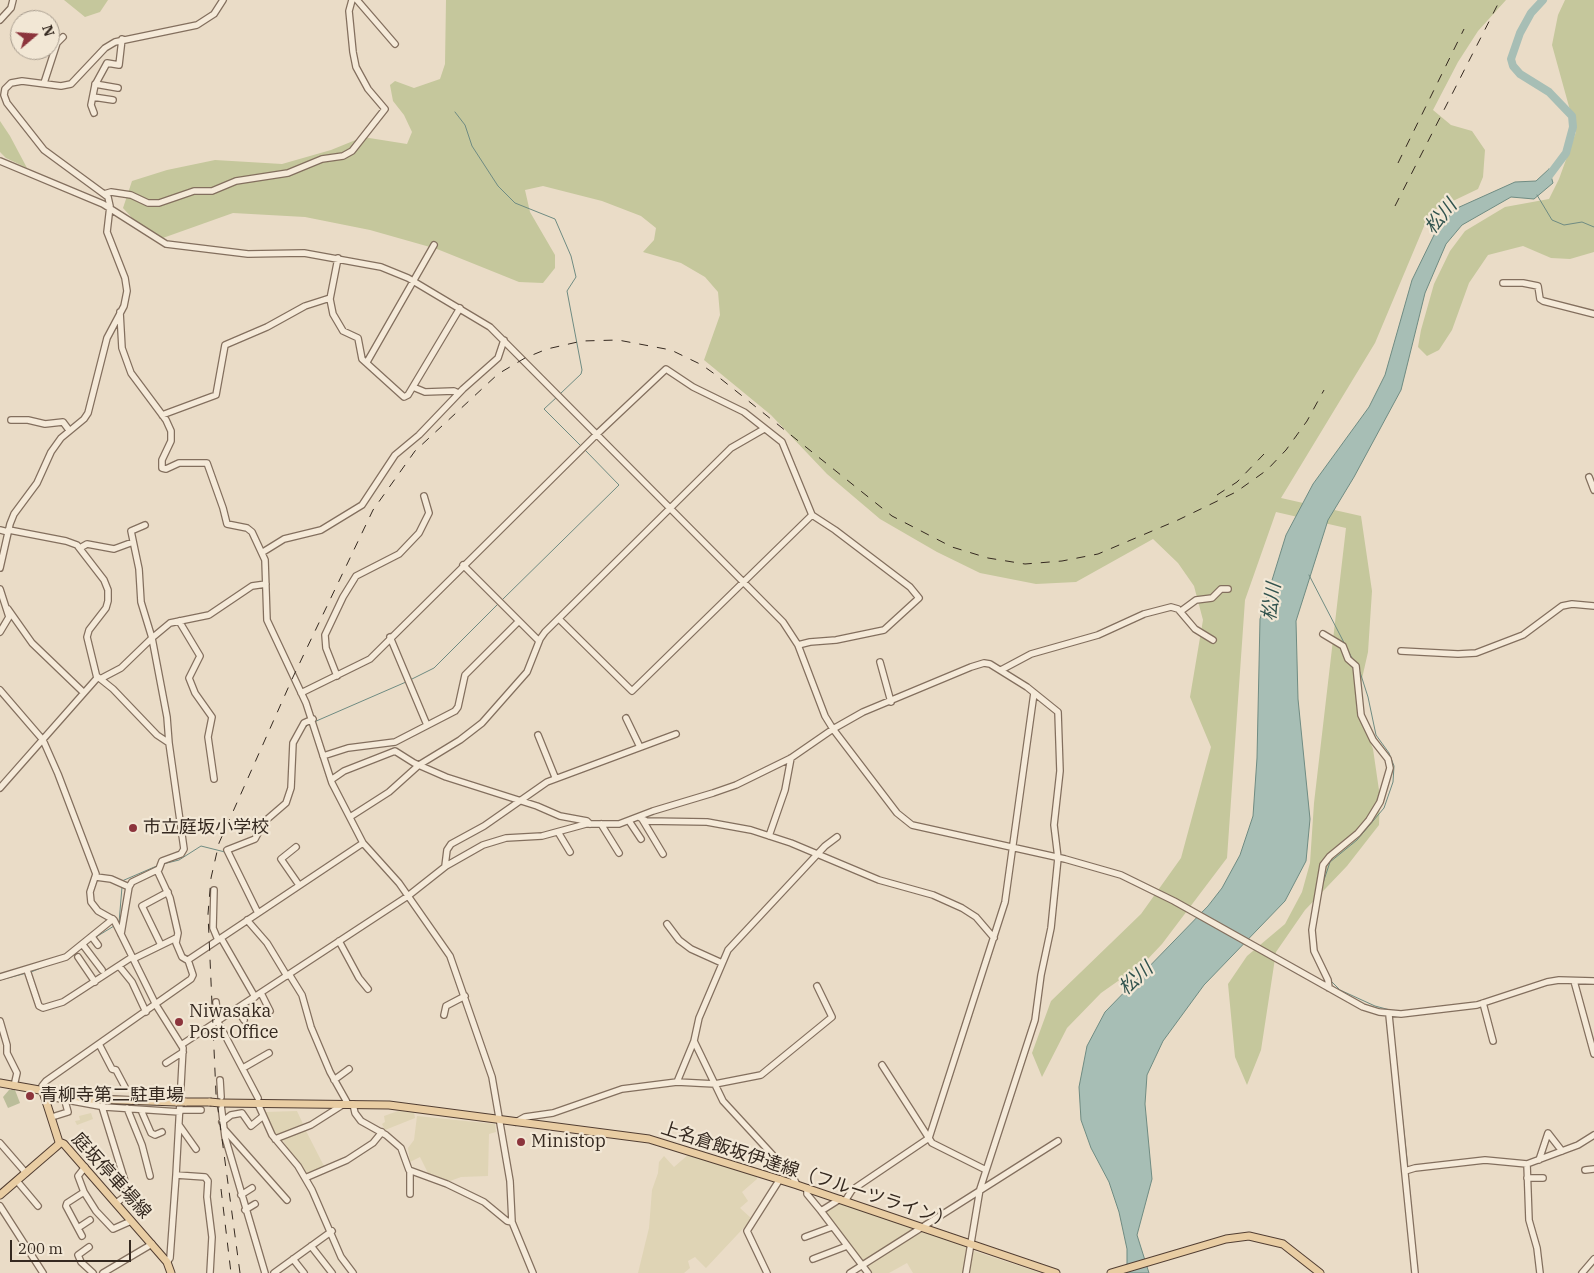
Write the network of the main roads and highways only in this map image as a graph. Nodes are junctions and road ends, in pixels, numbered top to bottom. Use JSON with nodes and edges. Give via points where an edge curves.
{"nodes":[{"id":1,"x":0,"y":1083,"type":"edge"},
{"id":2,"x":43,"y":1092,"type":"junction"},
{"id":3,"x":59,"y":1142,"type":"junction"},
{"id":4,"x":0,"y":1195,"type":"edge"},
{"id":5,"x":1122,"y":1271,"type":"edge"},
{"id":6,"x":171,"y":1273,"type":"edge"},
{"id":7,"x":1055,"y":1273,"type":"edge"},
{"id":8,"x":1111,"y":1273,"type":"edge"},
{"id":9,"x":1320,"y":1273,"type":"edge"}],
"edges":[{"from":1,"to":2,"type":"main road","name":"上名倉飯坂伊達線（フルーツライン）"},
{"from":2,"to":3,"type":"main road","name":"庭坂停車場線"},
{"from":2,"to":7,"type":"main road","name":"上名倉飯坂伊達線（フルーツライン）","bridge":true,"via":[[98,1100],[388,1105],[662,1142]]},
{"from":3,"to":4,"type":"main road"},
{"from":3,"to":6,"type":"main road","name":"庭坂停車場線","via":[[152,1244],[167,1262]]},
{"from":5,"to":8,"type":"main road"},
{"from":5,"to":9,"type":"main road","via":[[1230,1238],[1261,1237],[1289,1248]]}]}
